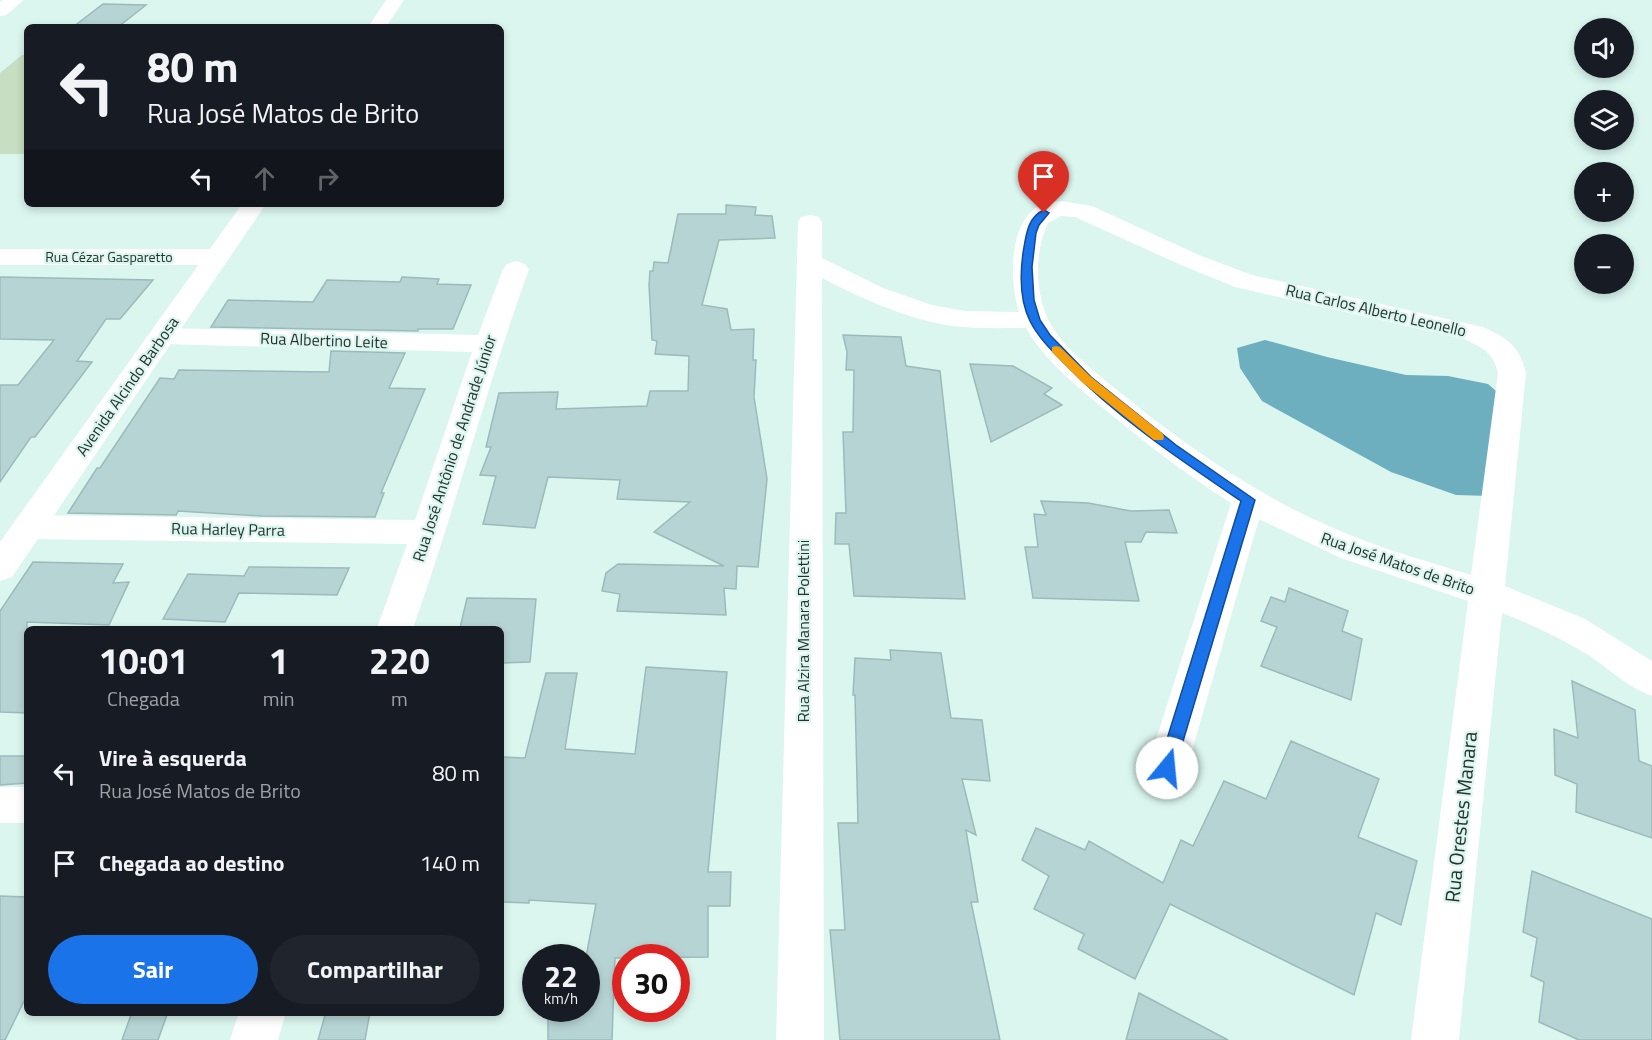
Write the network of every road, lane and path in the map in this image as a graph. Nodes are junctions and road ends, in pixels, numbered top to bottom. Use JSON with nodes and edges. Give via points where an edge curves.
{"nodes":[{"id":1,"x":15,"y":0,"type":"edge"},
{"id":2,"x":395,"y":0,"type":"edge"},
{"id":3,"x":0,"y":11,"type":"edge"},
{"id":4,"x":378,"y":24,"type":"edge"},
{"id":5,"x":252,"y":207,"type":"edge"},
{"id":6,"x":1083,"y":211,"type":"joint"},
{"id":7,"x":810,"y":222,"type":"dead end"},
{"id":8,"x":0,"y":257,"type":"edge"},
{"id":9,"x":217,"y":257,"type":"junction"},
{"id":10,"x":810,"y":262,"type":"junction"},
{"id":11,"x":516,"y":269,"type":"dead end"},
{"id":12,"x":1035,"y":320,"type":"junction"},
{"id":13,"x":163,"y":336,"type":"junction"},
{"id":14,"x":486,"y":344,"type":"junction"},
{"id":15,"x":1248,"y":500,"type":"junction"},
{"id":16,"x":28,"y":527,"type":"junction"},
{"id":17,"x":429,"y":532,"type":"junction"},
{"id":18,"x":0,"y":568,"type":"edge"},
{"id":19,"x":1486,"y":594,"type":"junction"},
{"id":20,"x":396,"y":626,"type":"edge"},
{"id":21,"x":1652,"y":681,"type":"edge"},
{"id":22,"x":1167,"y":768,"type":"dead end"},
{"id":23,"x":0,"y":805,"type":"edge"},
{"id":24,"x":24,"y":805,"type":"edge"},
{"id":25,"x":262,"y":1016,"type":"edge"},
{"id":26,"x":254,"y":1040,"type":"edge"},
{"id":27,"x":800,"y":1040,"type":"edge"},
{"id":28,"x":1435,"y":1040,"type":"edge"}],
"edges":[{"from":1,"to":3,"type":"street"},
{"from":2,"to":4,"type":"street"},
{"from":5,"to":9,"type":"street","name":"Avenida Alcindo Barbosa"},
{"from":6,"to":12,"type":"street","name":"Rua José Matos de Brito","via":[[1055,208],[1034,224],[1027,267]]},
{"from":6,"to":19,"type":"street","name":"Rua Carlos Alberto Leonello","via":[[1244,281],[1455,327],[1483,337],[1509,356],[1512,373]]},
{"from":7,"to":10,"type":"street","name":"Rua Alzira Manara Polettini"},
{"from":8,"to":9,"type":"street","name":"Rua Cézar Gasparetto"},
{"from":9,"to":13,"type":"street","name":"Avenida Alcindo Barbosa"},
{"from":10,"to":12,"type":"street","via":[[872,293],[927,313],[965,320]]},
{"from":10,"to":27,"type":"street","name":"Rua Alzira Manara Polettini"},
{"from":11,"to":14,"type":"street","name":"Rua José Antônio de Andrade Júnior"},
{"from":12,"to":15,"type":"street","name":"Rua José Matos de Brito","via":[[1045,337],[1086,379],[1171,448]]},
{"from":13,"to":14,"type":"street","name":"Rua Albertino Leite"},
{"from":13,"to":16,"type":"street","name":"Avenida Alcindo Barbosa"},
{"from":14,"to":17,"type":"street","name":"Rua José Antônio de Andrade Júnior"},
{"from":15,"to":19,"type":"street","name":"Rua José Matos de Brito","via":[[1373,557]]},
{"from":15,"to":22,"type":"street"},
{"from":16,"to":17,"type":"street","name":"Rua Harley Parra"},
{"from":16,"to":18,"type":"street","name":"Avenida Alcindo Barbosa"},
{"from":17,"to":20,"type":"street","name":"Rua José Antônio de Andrade Júnior"},
{"from":19,"to":21,"type":"street","name":"Rua José Matos de Brito","via":[[1569,626]]},
{"from":19,"to":28,"type":"street","name":"Rua Orestes Manara"},
{"from":23,"to":24,"type":"street"},
{"from":25,"to":26,"type":"street"}]}
